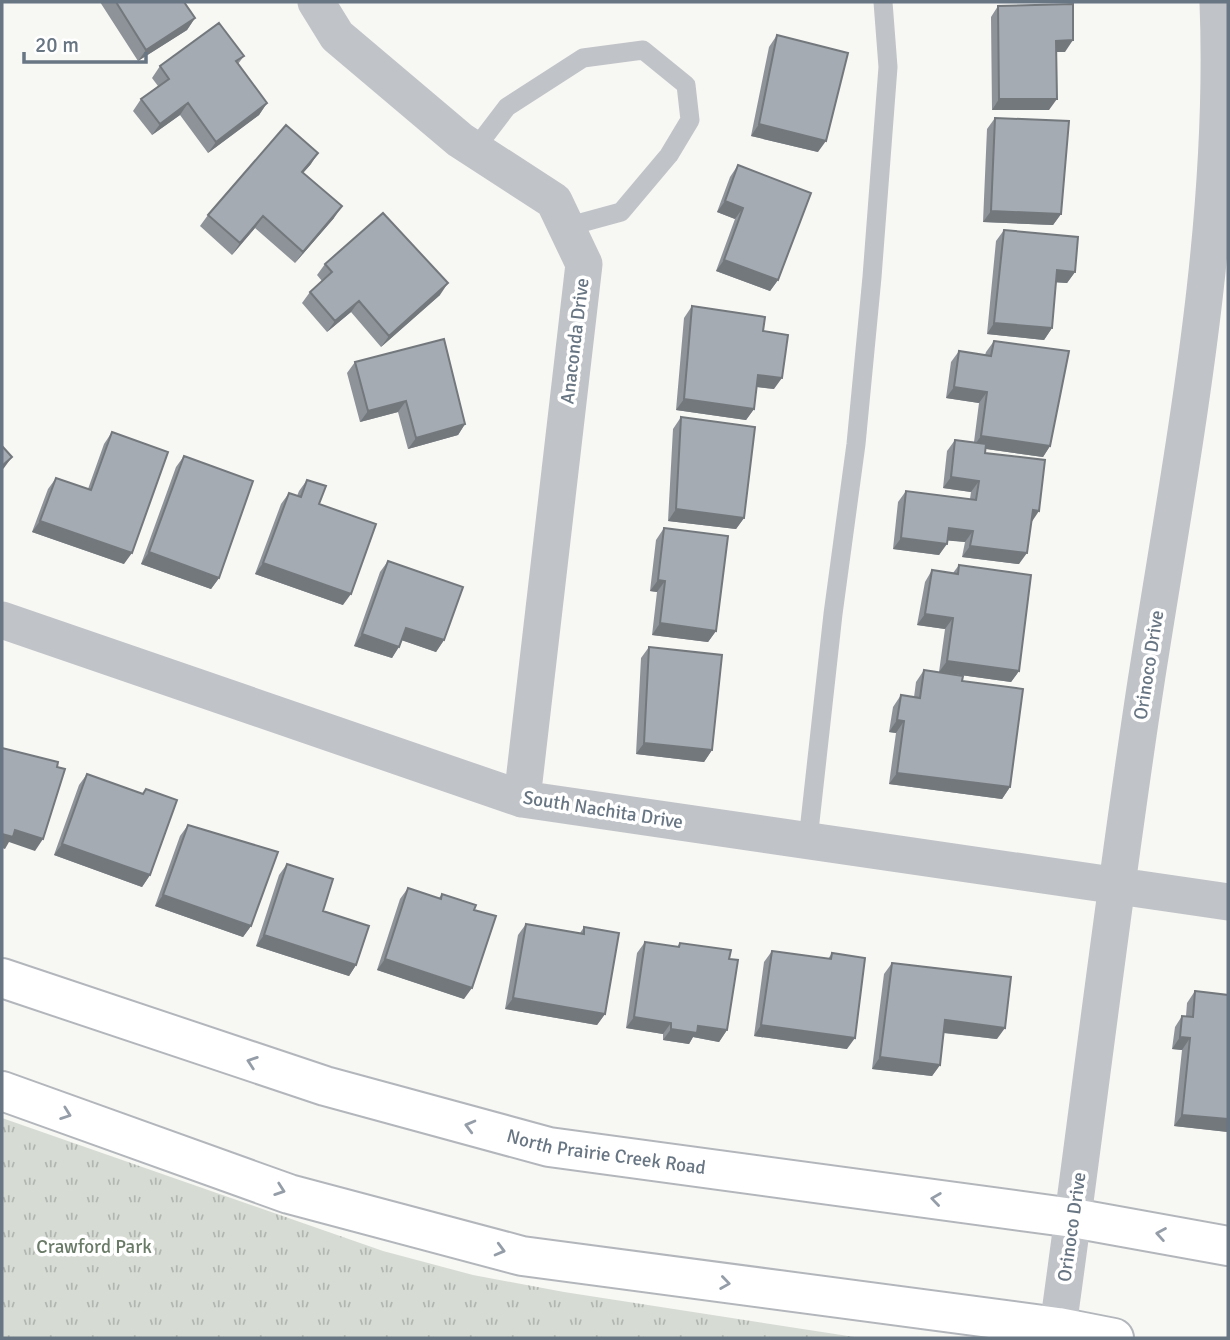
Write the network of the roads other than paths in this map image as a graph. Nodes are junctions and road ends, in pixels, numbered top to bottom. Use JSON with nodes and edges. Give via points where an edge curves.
{"nodes":[{"id":1,"x":316,"y":2,"type":"edge"},
{"id":2,"x":883,"y":2,"type":"edge"},
{"id":3,"x":1218,"y":2,"type":"edge"},
{"id":4,"x":475,"y":149,"type":"junction"},
{"id":5,"x":566,"y":227,"type":"junction"},
{"id":6,"x":2,"y":620,"type":"edge"},
{"id":7,"x":522,"y":799,"type":"junction"},
{"id":8,"x":808,"y":840,"type":"junction"},
{"id":9,"x":1115,"y":885,"type":"junction"},
{"id":10,"x":1228,"y":902,"type":"edge"},
{"id":11,"x":2,"y":978,"type":"edge"},
{"id":12,"x":2,"y":1091,"type":"edge"},
{"id":13,"x":1073,"y":1218,"type":"junction"},
{"id":14,"x":1228,"y":1246,"type":"edge"},
{"id":15,"x":1058,"y":1327,"type":"junction"},
{"id":16,"x":1114,"y":1338,"type":"edge"}],
"edges":[{"from":1,"to":4,"type":"street","name":"Anaconda Drive","via":[[337,36]]},
{"from":2,"to":8,"type":"lane","via":[[888,68],[873,264]]},
{"from":3,"to":9,"type":"street","name":"Orinoco Drive","via":[[1220,59],[1210,268]]},
{"from":4,"to":5,"type":"street","name":"Anaconda Drive","via":[[554,201]]},
{"from":4,"to":5,"type":"lane","via":[[507,107],[583,58],[643,50],[686,85],[690,120],[670,155],[621,212]]},
{"from":5,"to":7,"type":"street","name":"Anaconda Drive","via":[[584,264]]},
{"from":6,"to":7,"type":"street","name":"South Nachita Drive"},
{"from":7,"to":8,"type":"street","name":"South Nachita Drive"},
{"from":8,"to":9,"type":"street","name":"South Nachita Drive"},
{"from":9,"to":10,"type":"street","name":"South Nachita Drive"},
{"from":9,"to":13,"type":"street","name":"Orinoco Drive"},
{"from":13,"to":11,"type":"main road","name":"North Prairie Creek Road","one_way":true,"via":[[549,1147],[325,1086]]},
{"from":12,"to":15,"type":"main road","one_way":true,"via":[[289,1194],[522,1256]]},
{"from":14,"to":13,"type":"main road","name":"North Prairie Creek Road","one_way":true},
{"from":13,"to":15,"type":"street","name":"Orinoco Drive"},
{"from":15,"to":16,"type":"main road"}]}
